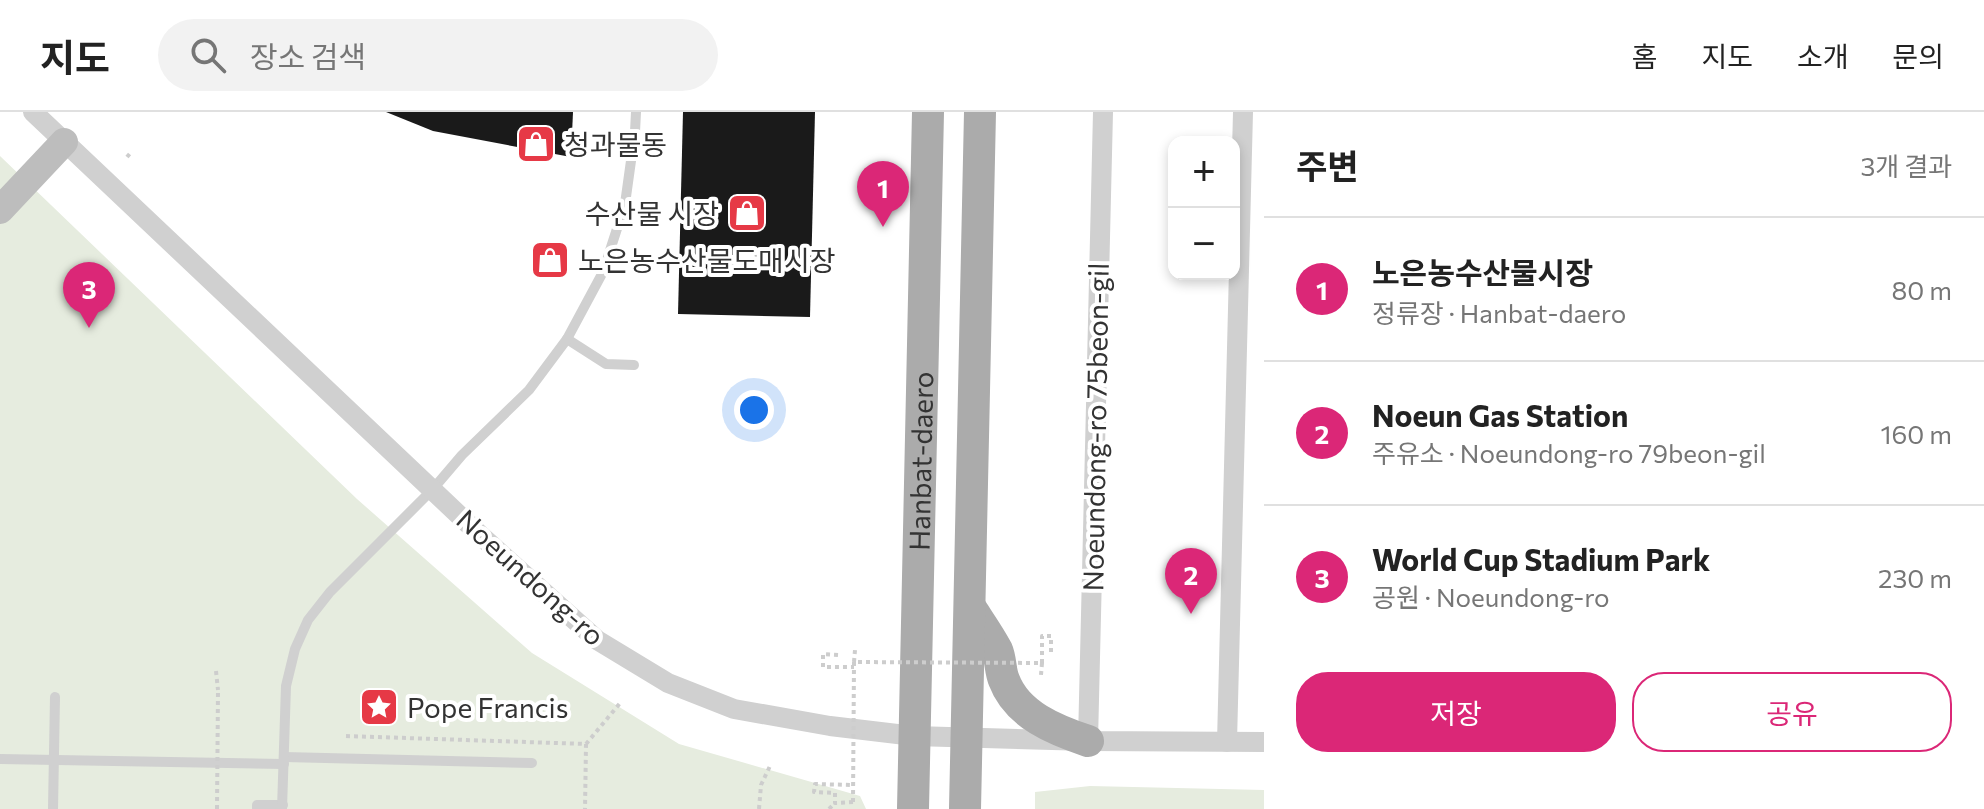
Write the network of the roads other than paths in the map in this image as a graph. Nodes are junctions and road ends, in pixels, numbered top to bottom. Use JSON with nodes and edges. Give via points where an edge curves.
{"nodes":[{"id":1,"x":33,"y":112,"type":"edge"},
{"id":2,"x":636,"y":112,"type":"edge"},
{"id":3,"x":928,"y":112,"type":"edge"},
{"id":4,"x":980,"y":112,"type":"edge"},
{"id":5,"x":1103,"y":112,"type":"edge"},
{"id":6,"x":1243,"y":112,"type":"edge"},
{"id":7,"x":64,"y":142,"type":"junction"},
{"id":8,"x":0,"y":210,"type":"edge"},
{"id":9,"x":567,"y":339,"type":"junction"},
{"id":10,"x":634,"y":365,"type":"dead end"},
{"id":11,"x":433,"y":489,"type":"junction"},
{"id":12,"x":970,"y":607,"type":"junction"},
{"id":13,"x":55,"y":697,"type":"dead end"},
{"id":14,"x":914,"y":736,"type":"junction"},
{"id":15,"x":967,"y":736,"type":"junction"},
{"id":16,"x":1088,"y":741,"type":"junction"},
{"id":17,"x":1227,"y":742,"type":"junction"},
{"id":18,"x":1264,"y":742,"type":"edge"},
{"id":19,"x":0,"y":759,"type":"edge"},
{"id":20,"x":54,"y":759,"type":"junction"},
{"id":21,"x":284,"y":760,"type":"junction"},
{"id":22,"x":532,"y":763,"type":"dead end"},
{"id":23,"x":282,"y":807,"type":"edge"},
{"id":24,"x":53,"y":809,"type":"edge"},
{"id":25,"x":257,"y":809,"type":"edge"},
{"id":26,"x":913,"y":809,"type":"edge"},
{"id":27,"x":965,"y":809,"type":"edge"}],
"edges":[{"from":1,"to":7,"type":"street","name":"Noeundong-ro"},
{"from":2,"to":9,"type":"lane","via":[[625,204],[603,272]]},
{"from":3,"to":14,"type":"main road","name":"Hanbat-daero"},
{"from":4,"to":12,"type":"main road","name":"Hanbat-daero"},
{"from":5,"to":16,"type":"street","name":"Noeundong-ro 75beon-gil"},
{"from":6,"to":17,"type":"street"},
{"from":7,"to":8,"type":"street"},
{"from":7,"to":11,"type":"street","name":"Noeundong-ro"},
{"from":9,"to":10,"type":"lane","via":[[606,364]]},
{"from":9,"to":11,"type":"lane","via":[[529,390]]},
{"from":11,"to":14,"type":"street","name":"Noeundong-ro","via":[[597,640],[668,683],[734,709]]},
{"from":11,"to":21,"type":"lane","via":[[308,620],[286,686]]},
{"from":12,"to":15,"type":"main road","name":"Hanbat-daero"},
{"from":12,"to":16,"type":"main road","via":[[999,653],[1002,678],[1019,706],[1056,730]]},
{"from":13,"to":20,"type":"lane"},
{"from":14,"to":15,"type":"street","name":"Noeundong-ro"},
{"from":14,"to":26,"type":"main road","name":"Hanbat-daero"},
{"from":15,"to":16,"type":"street","name":"Noeundong-ro"},
{"from":15,"to":27,"type":"main road","name":"Hanbat-daero"},
{"from":16,"to":17,"type":"street","name":"Noeundong-ro"},
{"from":17,"to":18,"type":"street","name":"Noeundong-ro"},
{"from":19,"to":20,"type":"lane"},
{"from":20,"to":21,"type":"lane"},
{"from":20,"to":24,"type":"lane"},
{"from":21,"to":22,"type":"lane"},
{"from":21,"to":23,"type":"lane"},
{"from":23,"to":25,"type":"lane"}]}
